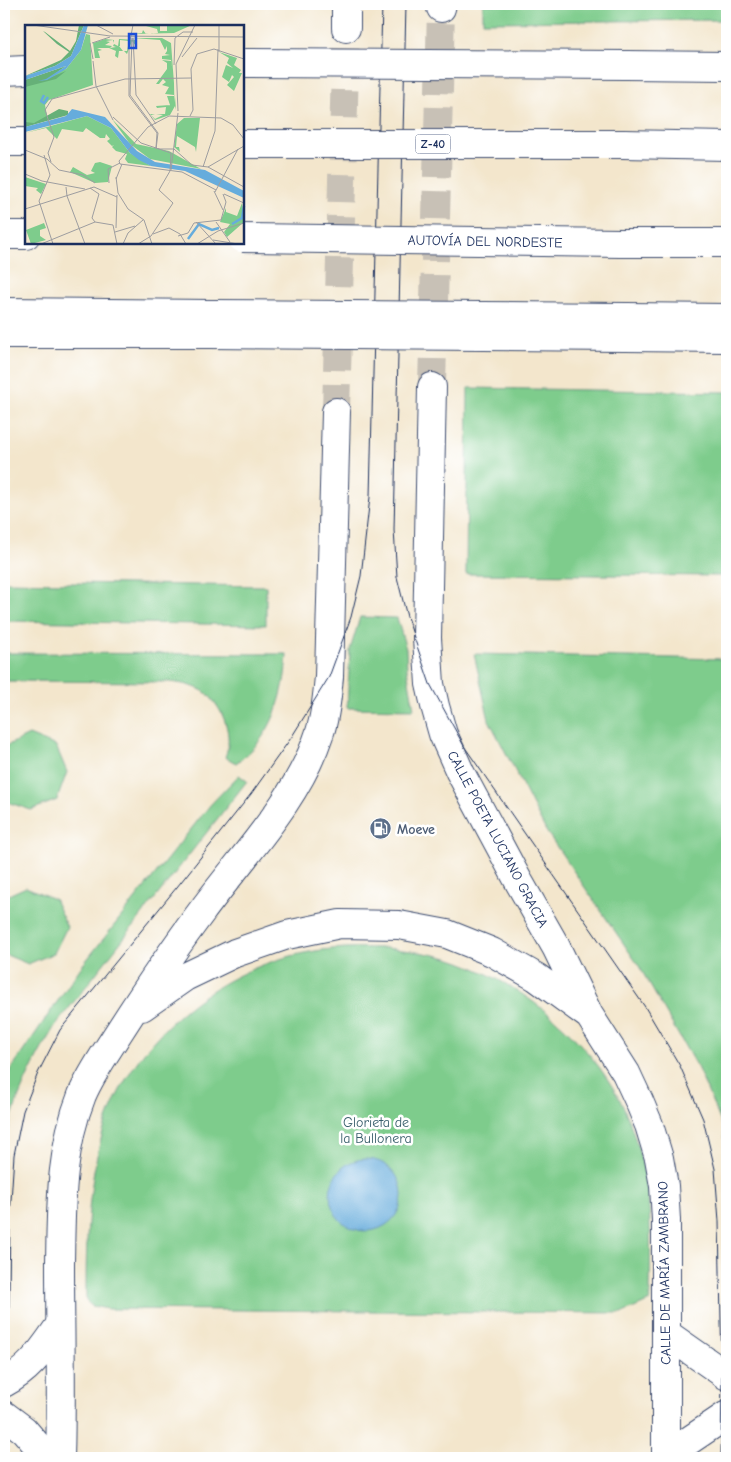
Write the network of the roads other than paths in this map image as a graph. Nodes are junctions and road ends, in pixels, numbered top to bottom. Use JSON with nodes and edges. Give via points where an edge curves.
{"nodes":[{"id":1,"x":4,"y":58,"type":"edge"},
{"id":2,"x":25,"y":58,"type":"edge"},
{"id":3,"x":244,"y":63,"type":"edge"},
{"id":4,"x":727,"y":66,"type":"edge"},
{"id":5,"x":25,"y":70,"type":"edge"},
{"id":6,"x":4,"y":71,"type":"edge"},
{"id":7,"x":4,"y":142,"type":"edge"},
{"id":8,"x":25,"y":142,"type":"edge"},
{"id":9,"x":244,"y":144,"type":"edge"},
{"id":10,"x":727,"y":146,"type":"edge"},
{"id":11,"x":4,"y":235,"type":"edge"},
{"id":12,"x":25,"y":235,"type":"edge"},
{"id":13,"x":244,"y":238,"type":"edge"},
{"id":14,"x":727,"y":244,"type":"edge"},
{"id":15,"x":4,"y":312,"type":"edge"},
{"id":16,"x":727,"y":318,"type":"edge"},
{"id":17,"x":210,"y":324,"type":"junction"},
{"id":18,"x":625,"y":327,"type":"junction"},
{"id":19,"x":4,"y":334,"type":"edge"},
{"id":20,"x":727,"y":338,"type":"edge"},
{"id":21,"x":432,"y":387,"type":"tunnel mouth"},
{"id":22,"x":336,"y":412,"type":"tunnel mouth"},
{"id":23,"x":130,"y":1015,"type":"junction"},
{"id":24,"x":588,"y":1015,"type":"junction"},
{"id":25,"x":60,"y":1325,"type":"junction"},
{"id":26,"x":667,"y":1334,"type":"junction"},
{"id":27,"x":727,"y":1376,"type":"edge"},
{"id":28,"x":4,"y":1383,"type":"edge"},
{"id":29,"x":4,"y":1415,"type":"edge"},
{"id":30,"x":727,"y":1415,"type":"edge"},
{"id":31,"x":666,"y":1457,"type":"edge"},
{"id":32,"x":48,"y":1458,"type":"edge"},
{"id":33,"x":60,"y":1458,"type":"edge"}],
"edges":[{"from":1,"to":2,"type":"main road"},
{"from":3,"to":4,"type":"main road","bridge":true},
{"from":5,"to":6,"type":"main road"},
{"from":7,"to":8,"type":"main road"},
{"from":9,"to":10,"type":"main road","number":"Z-40","bridge":true},
{"from":11,"to":12,"type":"main road"},
{"from":13,"to":14,"type":"main road","name":"AUTOVÍA DEL NORDESTE","bridge":true},
{"from":15,"to":17,"type":"main road"},
{"from":16,"to":18,"type":"main road"},
{"from":17,"to":18,"type":"main road","bridge":true},
{"from":17,"to":19,"type":"main road"},
{"from":18,"to":20,"type":"main road"},
{"from":21,"to":24,"type":"main road","name":"CALLE POETA LUCIANO GRACIA","via":[[427,638],[435,706],[460,772],[556,947]]},
{"from":22,"to":23,"type":"main road","via":[[329,676],[320,732],[285,803],[202,911]]},
{"from":23,"to":24,"type":"main road","via":[[185,978],[235,953],[287,935],[340,924],[399,925],[447,934],[492,952]]},
{"from":23,"to":25,"type":"main road","via":[[82,1094],[67,1143],[62,1180]]},
{"from":24,"to":26,"type":"main road","name":"CALLE DE MARÍA ZAMBRANO","via":[[626,1073],[650,1125],[660,1158],[666,1220]]},
{"from":25,"to":28,"type":"main road","via":[[23,1372]]},
{"from":25,"to":33,"type":"main road"},
{"from":26,"to":27,"type":"main road"},
{"from":26,"to":31,"type":"main road","name":"CALLE DE MARÍA ZAMBRANO"},
{"from":29,"to":32,"type":"main road","via":[[24,1430]]},
{"from":30,"to":31,"type":"main road"}]}
